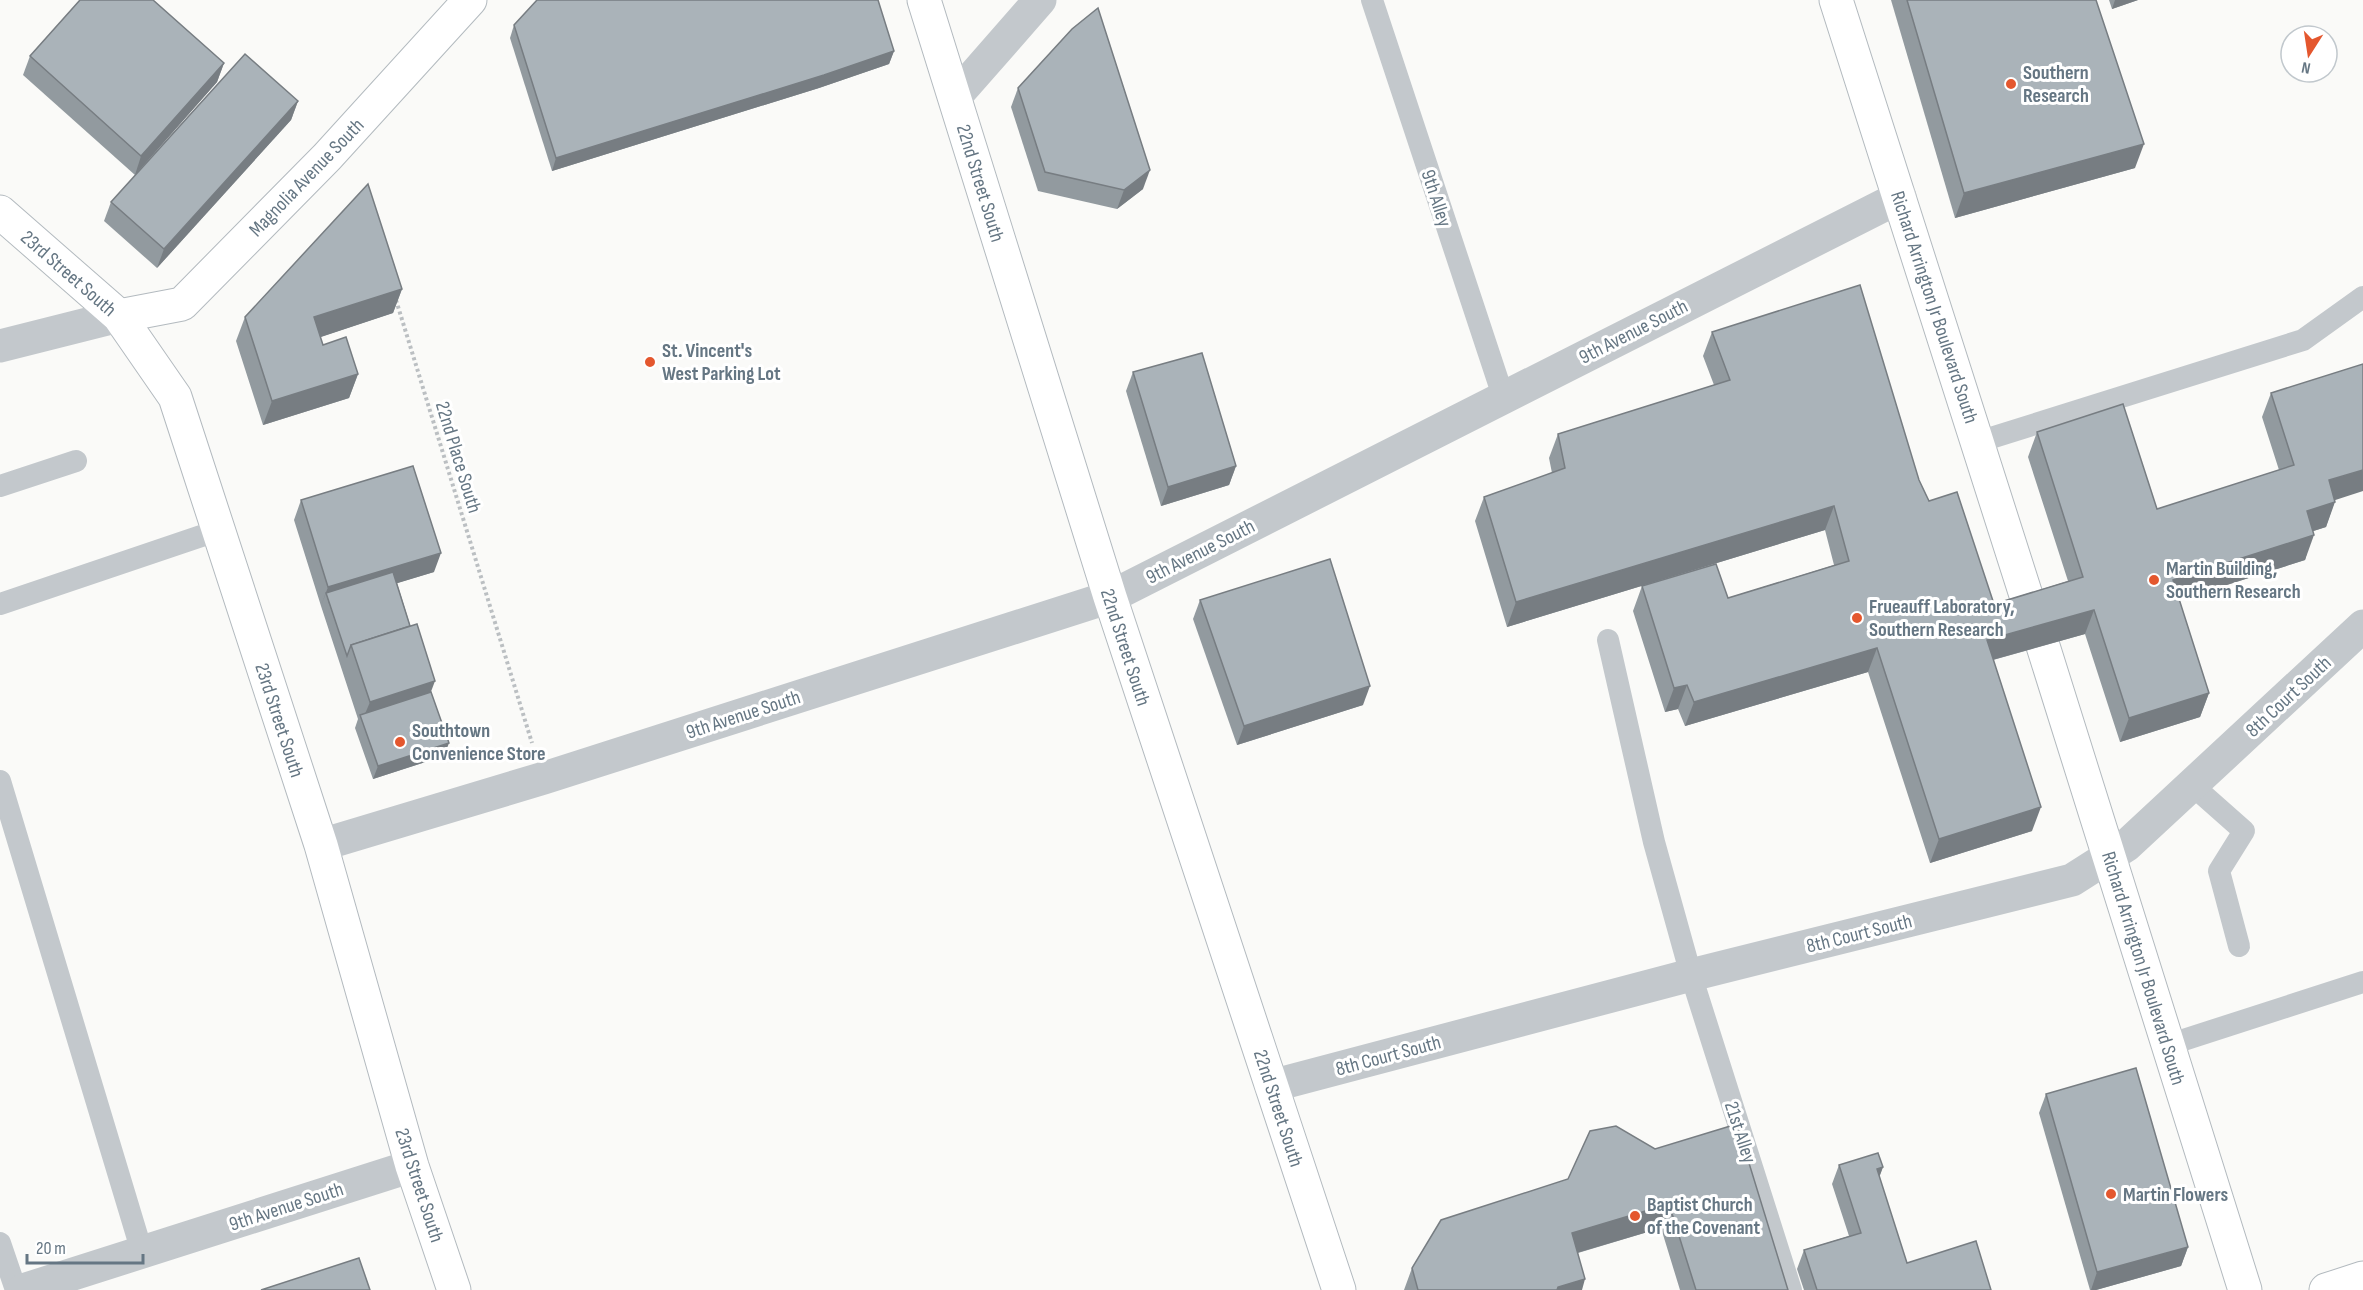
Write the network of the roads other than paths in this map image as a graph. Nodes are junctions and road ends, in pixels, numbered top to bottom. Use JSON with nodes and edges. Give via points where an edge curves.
{"nodes":[{"id":1,"x":470,"y":0,"type":"edge"},
{"id":2,"x":924,"y":0,"type":"edge"},
{"id":3,"x":1040,"y":0,"type":"edge"},
{"id":4,"x":1372,"y":0,"type":"edge"},
{"id":5,"x":1836,"y":0,"type":"edge"},
{"id":6,"x":955,"y":97,"type":"junction"},
{"id":7,"x":1900,"y":197,"type":"junction"},
{"id":8,"x":0,"y":212,"type":"edge"},
{"id":9,"x":2363,"y":297,"type":"edge"},
{"id":10,"x":119,"y":316,"type":"junction"},
{"id":11,"x":0,"y":346,"type":"edge"},
{"id":12,"x":1503,"y":396,"type":"junction"},
{"id":13,"x":1978,"y":442,"type":"junction"},
{"id":14,"x":76,"y":461,"type":"dead end"},
{"id":15,"x":0,"y":486,"type":"edge"},
{"id":16,"x":219,"y":530,"type":"junction"},
{"id":17,"x":1110,"y":597,"type":"junction"},
{"id":18,"x":0,"y":604,"type":"edge"},
{"id":19,"x":2032,"y":614,"type":"edge"},
{"id":20,"x":2363,"y":626,"type":"edge"},
{"id":21,"x":1608,"y":640,"type":"dead end"},
{"id":22,"x":2043,"y":646,"type":"edge"},
{"id":23,"x":0,"y":781,"type":"edge"},
{"id":24,"x":2192,"y":785,"type":"junction"},
{"id":25,"x":321,"y":845,"type":"junction"},
{"id":26,"x":2109,"y":857,"type":"junction"},
{"id":27,"x":2239,"y":946,"type":"dead end"},
{"id":28,"x":1691,"y":975,"type":"junction"},
{"id":29,"x":2363,"y":982,"type":"edge"},
{"id":30,"x":2168,"y":1045,"type":"junction"},
{"id":31,"x":1271,"y":1086,"type":"junction"},
{"id":32,"x":412,"y":1166,"type":"junction"},
{"id":33,"x":0,"y":1243,"type":"edge"},
{"id":34,"x":142,"y":1252,"type":"junction"},
{"id":35,"x":2363,"y":1278,"type":"edge"},
{"id":36,"x":16,"y":1290,"type":"edge"},
{"id":37,"x":23,"y":1290,"type":"edge"},
{"id":38,"x":454,"y":1290,"type":"edge"},
{"id":39,"x":1339,"y":1290,"type":"edge"},
{"id":40,"x":1791,"y":1290,"type":"edge"},
{"id":41,"x":2246,"y":1290,"type":"edge"},
{"id":42,"x":2326,"y":1290,"type":"edge"}],
"edges":[{"from":1,"to":10,"type":"street","name":"Magnolia Avenue South","via":[[327,157],[182,304]]},
{"from":2,"to":6,"type":"street","name":"22nd Street South"},
{"from":3,"to":6,"type":"street"},
{"from":4,"to":12,"type":"lane","name":"9th Alley"},
{"from":5,"to":7,"type":"street","name":"Richard Arrington Jr Boulevard South"},
{"from":6,"to":17,"type":"street","name":"22nd Street South"},
{"from":7,"to":12,"type":"street","name":"9th Avenue South"},
{"from":7,"to":13,"type":"street","name":"Richard Arrington Jr Boulevard South"},
{"from":8,"to":10,"type":"street","name":"23rd Street South"},
{"from":9,"to":13,"type":"lane","via":[[2302,340]]},
{"from":10,"to":11,"type":"street"},
{"from":10,"to":16,"type":"street","name":"23rd Street South","via":[[175,398]]},
{"from":12,"to":17,"type":"street","name":"9th Avenue South"},
{"from":13,"to":19,"type":"street","name":"Richard Arrington Jr Boulevard South"},
{"from":14,"to":15,"type":"lane"},
{"from":16,"to":18,"type":"lane"},
{"from":16,"to":25,"type":"street","name":"23rd Street South"},
{"from":17,"to":25,"type":"street","name":"9th Avenue South"},
{"from":17,"to":31,"type":"street","name":"22nd Street South"},
{"from":20,"to":24,"type":"street","name":"8th Court South"},
{"from":21,"to":28,"type":"lane","name":"21st Alley","via":[[1654,842]]},
{"from":22,"to":26,"type":"street","name":"Richard Arrington Jr Boulevard South"},
{"from":23,"to":34,"type":"lane"},
{"from":24,"to":26,"type":"street","name":"8th Court South"},
{"from":24,"to":27,"type":"lane","via":[[2244,831],[2219,871]]},
{"from":25,"to":32,"type":"street","name":"23rd Street South"},
{"from":26,"to":28,"type":"street","name":"8th Court South","via":[[2072,880]]},
{"from":26,"to":30,"type":"street","name":"Richard Arrington Jr Boulevard South"},
{"from":28,"to":31,"type":"street","name":"8th Court South"},
{"from":28,"to":40,"type":"lane","name":"21st Alley"},
{"from":29,"to":30,"type":"lane"},
{"from":30,"to":41,"type":"street","name":"Richard Arrington Jr Boulevard South"},
{"from":31,"to":39,"type":"street","name":"22nd Street South"},
{"from":32,"to":34,"type":"street","name":"9th Avenue South"},
{"from":32,"to":38,"type":"street","name":"23rd Street South"},
{"from":33,"to":36,"type":"lane"},
{"from":34,"to":37,"type":"street","name":"9th Avenue South"},
{"from":35,"to":42,"type":"street"}]}
